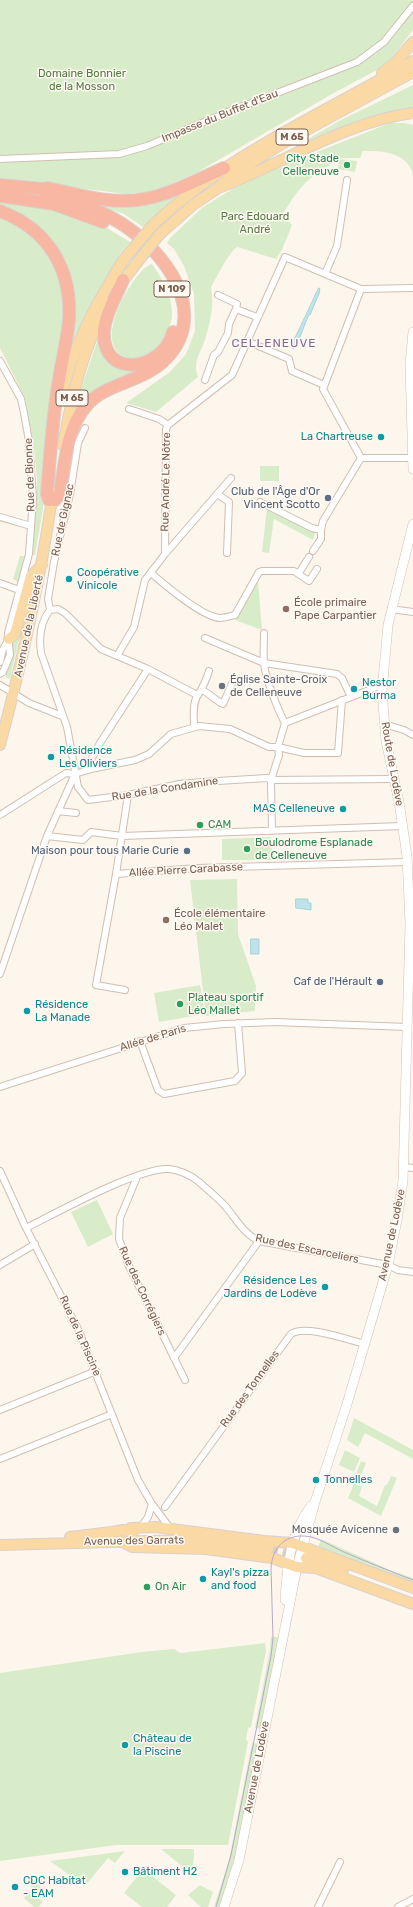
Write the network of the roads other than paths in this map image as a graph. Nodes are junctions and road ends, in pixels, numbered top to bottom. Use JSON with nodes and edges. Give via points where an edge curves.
{"nodes":[{"id":1,"x":413,"y":6,"type":"edge"},
{"id":2,"x":413,"y":42,"type":"edge"},
{"id":3,"x":413,"y":61,"type":"edge"},
{"id":4,"x":413,"y":72,"type":"edge"},
{"id":5,"x":369,"y":85,"type":"junction"},
{"id":6,"x":411,"y":115,"type":"edge"},
{"id":7,"x":0,"y":159,"type":"edge"},
{"id":8,"x":224,"y":168,"type":"junction"},
{"id":9,"x":347,"y":180,"type":"dead end"},
{"id":10,"x":0,"y":185,"type":"edge"},
{"id":11,"x":218,"y":188,"type":"junction"},
{"id":12,"x":43,"y":189,"type":"junction"},
{"id":13,"x":0,"y":196,"type":"edge"},
{"id":14,"x":0,"y":211,"type":"edge"},
{"id":15,"x":325,"y":274,"type":"junction"},
{"id":16,"x":123,"y":280,"type":"junction"},
{"id":17,"x":413,"y":288,"type":"edge"},
{"id":18,"x":361,"y":290,"type":"junction"},
{"id":19,"x":218,"y":295,"type":"dead end"},
{"id":20,"x":236,"y":309,"type":"junction"},
{"id":21,"x":256,"y":317,"type":"junction"},
{"id":22,"x":413,"y":332,"type":"edge"},
{"id":23,"x":247,"y":340,"type":"junction"},
{"id":24,"x":1,"y":364,"type":"edge"},
{"id":25,"x":204,"y":380,"type":"dead end"},
{"id":26,"x":324,"y":385,"type":"junction"},
{"id":27,"x":129,"y":409,"type":"dead end"},
{"id":28,"x":168,"y":425,"type":"junction"},
{"id":29,"x":85,"y":428,"type":"dead end"},
{"id":30,"x":361,"y":458,"type":"junction"},
{"id":31,"x":413,"y":458,"type":"edge"},
{"id":32,"x":413,"y":469,"type":"edge"},
{"id":33,"x":231,"y":478,"type":"dead end"},
{"id":34,"x":217,"y":494,"type":"junction"},
{"id":35,"x":52,"y":501,"type":"junction"},
{"id":36,"x":260,"y":502,"type":"dead end"},
{"id":37,"x":0,"y":516,"type":"edge"},
{"id":38,"x":413,"y":524,"type":"edge"},
{"id":39,"x":31,"y":526,"type":"junction"},
{"id":40,"x":320,"y":530,"type":"junction"},
{"id":41,"x":313,"y":551,"type":"dead end"},
{"id":42,"x":227,"y":553,"type":"dead end"},
{"id":43,"x":164,"y":554,"type":"junction"},
{"id":44,"x":309,"y":557,"type":"dead end"},
{"id":45,"x":42,"y":564,"type":"junction"},
{"id":46,"x":317,"y":569,"type":"dead end"},
{"id":47,"x":151,"y":573,"type":"junction"},
{"id":48,"x":299,"y":573,"type":"junction"},
{"id":49,"x":0,"y":583,"type":"edge"},
{"id":50,"x":19,"y":590,"type":"junction"},
{"id":51,"x":50,"y":610,"type":"junction"},
{"id":52,"x":391,"y":610,"type":"junction"},
{"id":53,"x":413,"y":612,"type":"edge"},
{"id":54,"x":264,"y":633,"type":"dead end"},
{"id":55,"x":205,"y":638,"type":"dead end"},
{"id":56,"x":9,"y":639,"type":"junction"},
{"id":57,"x":117,"y":656,"type":"junction"},
{"id":58,"x":0,"y":662,"type":"edge"},
{"id":59,"x":264,"y":663,"type":"junction"},
{"id":60,"x":148,"y":669,"type":"junction"},
{"id":61,"x":209,"y":672,"type":"dead end"},
{"id":62,"x":0,"y":674,"type":"edge"},
{"id":63,"x":234,"y":679,"type":"dead end"},
{"id":64,"x":382,"y":682,"type":"junction"},
{"id":65,"x":0,"y":685,"type":"edge"},
{"id":66,"x":200,"y":693,"type":"junction"},
{"id":67,"x":13,"y":694,"type":"junction"},
{"id":68,"x":350,"y":697,"type":"junction"},
{"id":69,"x":342,"y":700,"type":"junction"},
{"id":70,"x":62,"y":716,"type":"junction"},
{"id":71,"x":285,"y":724,"type":"junction"},
{"id":72,"x":384,"y":724,"type":"junction"},
{"id":73,"x":194,"y":727,"type":"junction"},
{"id":74,"x":413,"y":735,"type":"edge"},
{"id":75,"x":0,"y":745,"type":"edge"},
{"id":76,"x":278,"y":748,"type":"junction"},
{"id":77,"x":90,"y":769,"type":"junction"},
{"id":78,"x":75,"y":774,"type":"junction"},
{"id":79,"x":394,"y":779,"type":"junction"},
{"id":80,"x":272,"y":780,"type":"junction"},
{"id":81,"x":128,"y":795,"type":"junction"},
{"id":82,"x":58,"y":812,"type":"junction"},
{"id":83,"x":76,"y":813,"type":"dead end"},
{"id":84,"x":0,"y":815,"type":"edge"},
{"id":85,"x":402,"y":826,"type":"junction"},
{"id":86,"x":272,"y":831,"type":"junction"},
{"id":87,"x":47,"y":836,"type":"junction"},
{"id":88,"x":122,"y":836,"type":"junction"},
{"id":89,"x":407,"y":862,"type":"junction"},
{"id":90,"x":116,"y":874,"type":"junction"},
{"id":91,"x":0,"y":974,"type":"edge"},
{"id":92,"x":125,"y":990,"type":"dead end"},
{"id":93,"x":238,"y":1023,"type":"junction"},
{"id":94,"x":407,"y":1027,"type":"junction"},
{"id":95,"x":140,"y":1041,"type":"junction"},
{"id":96,"x":0,"y":1087,"type":"edge"},
{"id":97,"x":408,"y":1168,"type":"edge"},
{"id":98,"x":0,"y":1171,"type":"edge"},
{"id":99,"x":137,"y":1177,"type":"junction"},
{"id":100,"x":26,"y":1228,"type":"junction"},
{"id":101,"x":259,"y":1242,"type":"junction"},
{"id":102,"x":35,"y":1244,"type":"junction"},
{"id":103,"x":388,"y":1265,"type":"junction"},
{"id":104,"x":0,"y":1266,"type":"edge"},
{"id":105,"x":413,"y":1272,"type":"edge"},
{"id":106,"x":365,"y":1344,"type":"junction"},
{"id":107,"x":174,"y":1358,"type":"junction"},
{"id":108,"x":96,"y":1371,"type":"junction"},
{"id":109,"x":185,"y":1380,"type":"dead end"},
{"id":110,"x":0,"y":1410,"type":"edge"},
{"id":111,"x":112,"y":1414,"type":"junction"},
{"id":112,"x":0,"y":1459,"type":"edge"},
{"id":113,"x":152,"y":1504,"type":"junction"},
{"id":114,"x":165,"y":1506,"type":"dead end"},
{"id":115,"x":141,"y":1527,"type":"junction"},
{"id":116,"x":170,"y":1528,"type":"junction"},
{"id":117,"x":126,"y":1531,"type":"junction"},
{"id":118,"x":197,"y":1540,"type":"junction"},
{"id":119,"x":120,"y":1541,"type":"junction"},
{"id":120,"x":59,"y":1543,"type":"junction"},
{"id":121,"x":0,"y":1545,"type":"edge"},
{"id":122,"x":297,"y":1545,"type":"junction"},
{"id":123,"x":268,"y":1549,"type":"tunnel mouth"},
{"id":124,"x":306,"y":1558,"type":"tunnel mouth"},
{"id":125,"x":292,"y":1565,"type":"junction"},
{"id":126,"x":413,"y":1588,"type":"edge"},
{"id":127,"x":413,"y":1595,"type":"edge"},
{"id":128,"x":413,"y":1604,"type":"edge"},
{"id":129,"x":340,"y":1862,"type":"dead end"},
{"id":130,"x":413,"y":1899,"type":"edge"},
{"id":131,"x":224,"y":1907,"type":"edge"},
{"id":132,"x":318,"y":1907,"type":"edge"},
{"id":133,"x":398,"y":1907,"type":"edge"}],
"edges":[{"from":1,"to":7,"type":"street","name":"Impasse du Buffet d'Eau","via":[[384,42],[357,62],[147,146],[119,154]]},
{"from":2,"to":5,"type":"main road","number":"M 65","via":[[396,62],[375,77]]},
{"from":3,"to":5,"type":"main road","name":"Avenue de la Liberté","number":"M 65"},
{"from":4,"to":11,"type":"main road","name":"Avenue de la Liberté","number":"M 65","via":[[292,138],[233,174]]},
{"from":5,"to":8,"type":"main road","name":"Avenue de la Liberté","number":"M 65"},
{"from":6,"to":11,"type":"main road","number":"M 65","via":[[387,117],[360,127]]},
{"from":8,"to":12,"type":"highway","number":"N 109","via":[[145,199],[107,200]]},
{"from":8,"to":35,"type":"main road","name":"Avenue de la Liberté","number":"M 65","bridge":true,"via":[[181,200],[152,226],[124,259],[87,321],[67,374],[57,421]]},
{"from":9,"to":15,"type":"street","via":[[337,246]]},
{"from":10,"to":12,"type":"highway","number":"N 109"},
{"from":11,"to":16,"type":"main road","name":"Avenue de la Liberté","number":"M 65","bridge":true,"via":[[193,205],[160,234]]},
{"from":12,"to":35,"type":"highway","number":"N 109","via":[[47,194],[87,206],[136,233],[169,269],[179,288],[183,305],[183,323],[179,339],[158,366],[101,394],[88,403],[76,418],[60,493]]},
{"from":13,"to":16,"type":"highway","number":"N 109","via":[[54,204],[98,220],[130,238],[153,259],[173,290],[176,305],[175,322],[171,337],[163,349],[153,360],[138,365],[117,361],[108,352],[104,340],[108,312]]},
{"from":14,"to":35,"type":"highway","via":[[22,221],[48,244],[58,259],[68,289],[68,320],[53,422],[47,494]]},
{"from":15,"to":18,"type":"street","name":"Rue André Le Nôtre"},
{"from":15,"to":21,"type":"street","name":"Rue André Le Nôtre","via":[[285,257]]},
{"from":16,"to":35,"type":"main road","name":"Avenue de la Liberté","number":"M 65","via":[[97,323],[77,377]]},
{"from":17,"to":18,"type":"street","name":"Rue André Le Nôtre"},
{"from":18,"to":26,"type":"street"},
{"from":19,"to":20,"type":"street","via":[[237,304]]},
{"from":20,"to":21,"type":"street"},
{"from":20,"to":25,"type":"street","via":[[228,333],[214,355]]},
{"from":21,"to":23,"type":"street","name":"Rue André Le Nôtre"},
{"from":22,"to":31,"type":"street","via":[[410,364]]},
{"from":23,"to":26,"type":"street","via":[[289,359],[292,371]]},
{"from":23,"to":28,"type":"street","name":"Rue André Le Nôtre","via":[[232,375]]},
{"from":24,"to":39,"type":"street","name":"Rue de Bionne","via":[[21,399],[24,413],[29,441],[33,499]]},
{"from":26,"to":30,"type":"street","via":[[323,389]]},
{"from":27,"to":28,"type":"street","via":[[159,419]]},
{"from":28,"to":43,"type":"street","name":"Rue André Le Nôtre"},
{"from":29,"to":51,"type":"street","name":"Rue de Gignac","via":[[78,443],[70,494],[54,562],[48,599]]},
{"from":30,"to":31,"type":"street"},
{"from":30,"to":40,"type":"street"},
{"from":31,"to":32,"type":"street"},
{"from":33,"to":34,"type":"street"},
{"from":34,"to":42,"type":"street","via":[[229,502]]},
{"from":34,"to":43,"type":"street"},
{"from":35,"to":45,"type":"main road","name":"Avenue de la Liberté","number":"M 65"},
{"from":36,"to":40,"type":"street"},
{"from":37,"to":39,"type":"street"},
{"from":38,"to":52,"type":"street","name":"Route de Lodève"},
{"from":39,"to":50,"type":"street","name":"Rue de Bionne","via":[[27,561]]},
{"from":40,"to":41,"type":"street","via":[[321,539]]},
{"from":43,"to":47,"type":"street"},
{"from":44,"to":48,"type":"street"},
{"from":45,"to":56,"type":"main road","number":"M 65","via":[[31,576],[15,634]]},
{"from":45,"to":67,"type":"main road","name":"Avenue de la Liberté","number":"M 65"},
{"from":46,"to":48,"type":"street","via":[[309,581]]},
{"from":47,"to":48,"type":"street","via":[[186,601],[220,618],[236,615],[259,572],[285,570]]},
{"from":47,"to":57,"type":"street","via":[[145,580],[134,627]]},
{"from":49,"to":50,"type":"street"},
{"from":50,"to":56,"type":"street","name":"Rue de Bionne","via":[[8,633]]},
{"from":51,"to":57,"type":"street","via":[[58,609],[65,613],[101,649]]},
{"from":51,"to":70,"type":"street","name":"Rue de Gignac","via":[[46,615],[40,641],[45,666]]},
{"from":52,"to":53,"type":"street"},
{"from":52,"to":64,"type":"street","name":"Route de Lodève","via":[[385,640]]},
{"from":54,"to":59,"type":"street"},
{"from":55,"to":59,"type":"street"},
{"from":56,"to":58,"type":"street","name":"Rue de Bionne","via":[[2,649]]},
{"from":56,"to":62,"type":"street","name":"Rue de Bionne","via":[[10,655]]},
{"from":57,"to":60,"type":"street"},
{"from":59,"to":68,"type":"street","via":[[337,674],[342,678]]},
{"from":59,"to":71,"type":"street","via":[[277,708]]},
{"from":60,"to":66,"type":"street"},
{"from":60,"to":77,"type":"street","via":[[100,743],[91,760]]},
{"from":61,"to":66,"type":"street"},
{"from":63,"to":66,"type":"street","via":[[223,704],[214,700],[210,694]]},
{"from":64,"to":68,"type":"street","via":[[374,688]]},
{"from":64,"to":72,"type":"street","name":"Route de Lodève"},
{"from":65,"to":67,"type":"street"},
{"from":66,"to":73,"type":"street","via":[[194,706]]},
{"from":67,"to":70,"type":"street"},
{"from":67,"to":75,"type":"main road","name":"Avenue de la Liberté","number":"M 65"},
{"from":68,"to":69,"type":"street"},
{"from":69,"to":71,"type":"street"},
{"from":69,"to":76,"type":"street","via":[[338,754],[304,753]]},
{"from":70,"to":78,"type":"street","name":"Rue de Gignac","via":[[67,727]]},
{"from":71,"to":76,"type":"street"},
{"from":72,"to":74,"type":"street"},
{"from":72,"to":79,"type":"street","name":"Route de Lodève"},
{"from":73,"to":76,"type":"street","via":[[230,729],[269,748]]},
{"from":73,"to":77,"type":"street","via":[[171,734],[149,754],[135,760]]},
{"from":76,"to":80,"type":"street","via":[[279,755]]},
{"from":77,"to":78,"type":"street"},
{"from":78,"to":81,"type":"street","name":"Rue de la Condamine","via":[[78,787],[88,800]]},
{"from":78,"to":82,"type":"street"},
{"from":78,"to":84,"type":"street","via":[[66,773]]},
{"from":79,"to":80,"type":"street","name":"Rue de la Condamine"},
{"from":79,"to":85,"type":"street","name":"Route de Lodève"},
{"from":80,"to":81,"type":"street","name":"Rue de la Condamine","via":[[266,778],[179,784]]},
{"from":80,"to":86,"type":"street"},
{"from":81,"to":88,"type":"street","name":"Allée Pierre Carabasse"},
{"from":82,"to":83,"type":"street"},
{"from":82,"to":87,"type":"street"},
{"from":85,"to":86,"type":"street"},
{"from":85,"to":89,"type":"street","name":"Route de Lodève"},
{"from":86,"to":88,"type":"street"},
{"from":87,"to":88,"type":"street","via":[[83,840],[91,832]]},
{"from":87,"to":91,"type":"street"},
{"from":88,"to":90,"type":"street","name":"Allée Pierre Carabasse"},
{"from":89,"to":90,"type":"street","name":"Allée Pierre Carabasse","via":[[198,868]]},
{"from":89,"to":94,"type":"street","name":"Avenue de Lodève","via":[[410,924]]},
{"from":90,"to":92,"type":"street","via":[[96,985]]},
{"from":93,"to":94,"type":"street","name":"Allée de Paris"},
{"from":93,"to":95,"type":"street","name":"Allée de Paris","via":[[184,1028]]},
{"from":93,"to":95,"type":"street","via":[[242,1072],[235,1081],[164,1094],[158,1090]]},
{"from":94,"to":97,"type":"street","name":"Avenue de Lodève"},
{"from":95,"to":96,"type":"street","name":"Allée de Paris"},
{"from":97,"to":103,"type":"street","name":"Avenue de Lodève"},
{"from":98,"to":100,"type":"street","name":"Rue de la Piscine"},
{"from":99,"to":100,"type":"street","name":"Rue des Escarceliers","via":[[108,1187]]},
{"from":99,"to":101,"type":"street","name":"Rue des Escarceliers","via":[[168,1169],[196,1179],[224,1206],[250,1237]]},
{"from":99,"to":107,"type":"street","name":"Rue des Corrégiers","via":[[120,1218],[119,1239],[128,1264]]},
{"from":100,"to":102,"type":"street","name":"Rue de la Piscine"},
{"from":101,"to":103,"type":"street","name":"Rue des Escarceliers"},
{"from":101,"to":107,"type":"street"},
{"from":102,"to":104,"type":"street"},
{"from":102,"to":108,"type":"street","name":"Rue de la Piscine"},
{"from":103,"to":105,"type":"street","name":"Rue des Escarceliers","via":[[398,1270]]},
{"from":103,"to":106,"type":"street","name":"Avenue de Lodève"},
{"from":106,"to":114,"type":"street","name":"Rue des Tonnelles","via":[[302,1330],[291,1334]]},
{"from":106,"to":122,"type":"street","name":"Avenue de Lodève","via":[[315,1502]]},
{"from":107,"to":109,"type":"street","name":"Rue des Corrégiers"},
{"from":108,"to":110,"type":"street"},
{"from":108,"to":111,"type":"street","name":"Rue de la Piscine"},
{"from":111,"to":112,"type":"street"},
{"from":111,"to":113,"type":"street","name":"Rue de la Piscine","via":[[138,1480]]},
{"from":113,"to":115,"type":"street","via":[[148,1517]]},
{"from":113,"to":116,"type":"street","name":"Rue de la Piscine"},
{"from":115,"to":116,"type":"main road"},
{"from":115,"to":117,"type":"main road"},
{"from":116,"to":122,"type":"main road"},
{"from":117,"to":118,"type":"main road","via":[[179,1533]]},
{"from":117,"to":120,"type":"main road","via":[[116,1530],[70,1537]]},
{"from":118,"to":119,"type":"main road","name":"Avenue des Garrats"},
{"from":118,"to":123,"type":"main road","name":"Avenue des Garrats"},
{"from":119,"to":120,"type":"main road","name":"Avenue des Garrats"},
{"from":119,"to":125,"type":"main road","via":[[132,1547],[206,1549],[272,1558]]},
{"from":120,"to":121,"type":"main road","name":"Avenue des Garrats"},
{"from":122,"to":125,"type":"street","name":"Avenue de Lodève"},
{"from":122,"to":126,"type":"main road"},
{"from":124,"to":127,"type":"main road"},
{"from":125,"to":128,"type":"main road","via":[[316,1568]]},
{"from":125,"to":131,"type":"street","name":"Avenue de Lodève","via":[[284,1626],[240,1853]]},
{"from":129,"to":132,"type":"street"},
{"from":130,"to":133,"type":"street"}]}
